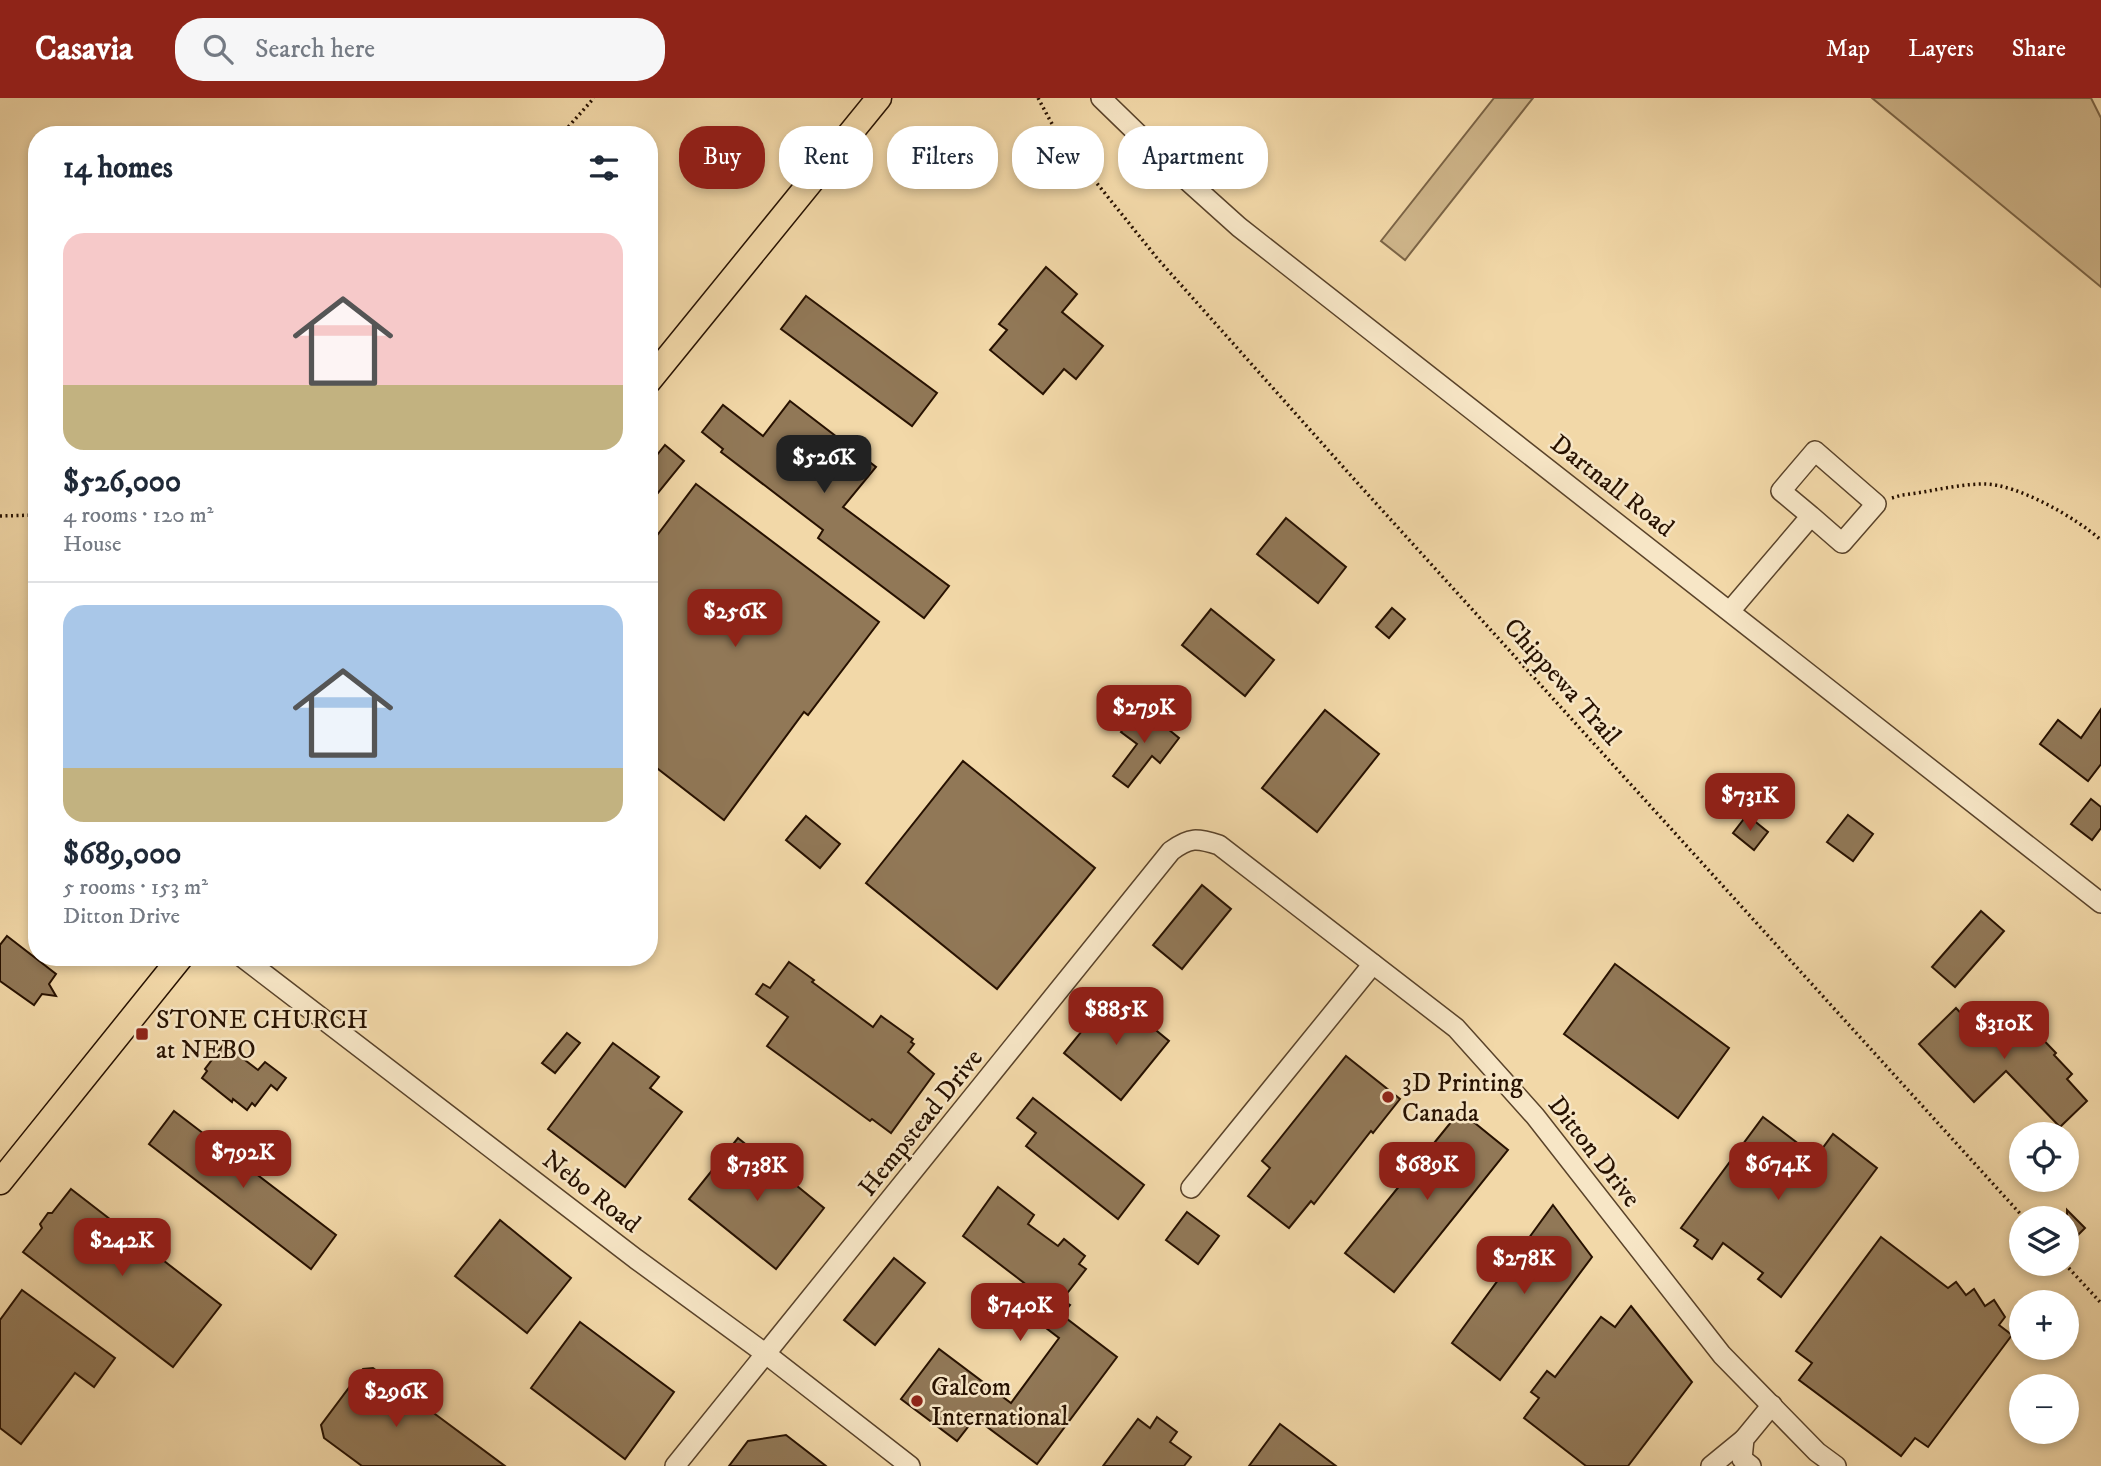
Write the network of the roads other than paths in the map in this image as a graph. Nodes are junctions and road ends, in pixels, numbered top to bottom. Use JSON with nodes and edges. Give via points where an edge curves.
{"nodes":[{"id":1,"x":879,"y":98,"type":"edge"},
{"id":2,"x":1101,"y":98,"type":"edge"},
{"id":3,"x":658,"y":370,"type":"edge"},
{"id":4,"x":1811,"y":516,"type":"junction"},
{"id":5,"x":1730,"y":611,"type":"junction"},
{"id":6,"x":1219,"y":845,"type":"joint"},
{"id":7,"x":2101,"y":903,"type":"edge"},
{"id":8,"x":1373,"y":964,"type":"junction"},
{"id":9,"x":174,"y":966,"type":"edge"},
{"id":10,"x":254,"y":966,"type":"edge"},
{"id":11,"x":0,"y":1182,"type":"edge"},
{"id":12,"x":1191,"y":1188,"type":"dead end"},
{"id":13,"x":766,"y":1354,"type":"junction"},
{"id":14,"x":1772,"y":1405,"type":"junction"},
{"id":15,"x":1744,"y":1438,"type":"junction"},
{"id":16,"x":675,"y":1466,"type":"edge"},
{"id":17,"x":910,"y":1466,"type":"edge"},
{"id":18,"x":1711,"y":1466,"type":"edge"},
{"id":19,"x":1751,"y":1466,"type":"edge"},
{"id":20,"x":1836,"y":1466,"type":"edge"}],
"edges":[{"from":1,"to":3,"type":"main road"},
{"from":2,"to":5,"type":"street","name":"Dartnall Road","via":[[1239,227]]},
{"from":4,"to":4,"type":"street","via":[[1781,491],[1815,451],[1876,504],[1842,543]]},
{"from":4,"to":5,"type":"street"},
{"from":5,"to":7,"type":"street","name":"Dartnall Road"},
{"from":6,"to":8,"type":"street","name":"Ditton Drive"},
{"from":6,"to":13,"type":"street","name":"Hempstead Drive","via":[[1200,838],[1171,851]]},
{"from":8,"to":12,"type":"street"},
{"from":8,"to":14,"type":"street","name":"Ditton Drive","via":[[1456,1028],[1535,1116],[1722,1355]]},
{"from":9,"to":11,"type":"main road"},
{"from":10,"to":13,"type":"street","name":"Nebo Road"},
{"from":13,"to":16,"type":"street","name":"Hempstead Drive"},
{"from":13,"to":17,"type":"street","name":"Nebo Road"},
{"from":14,"to":15,"type":"street"},
{"from":14,"to":20,"type":"street","name":"Ditton Drive"},
{"from":15,"to":18,"type":"street"},
{"from":15,"to":19,"type":"street","via":[[1742,1459]]}]}
